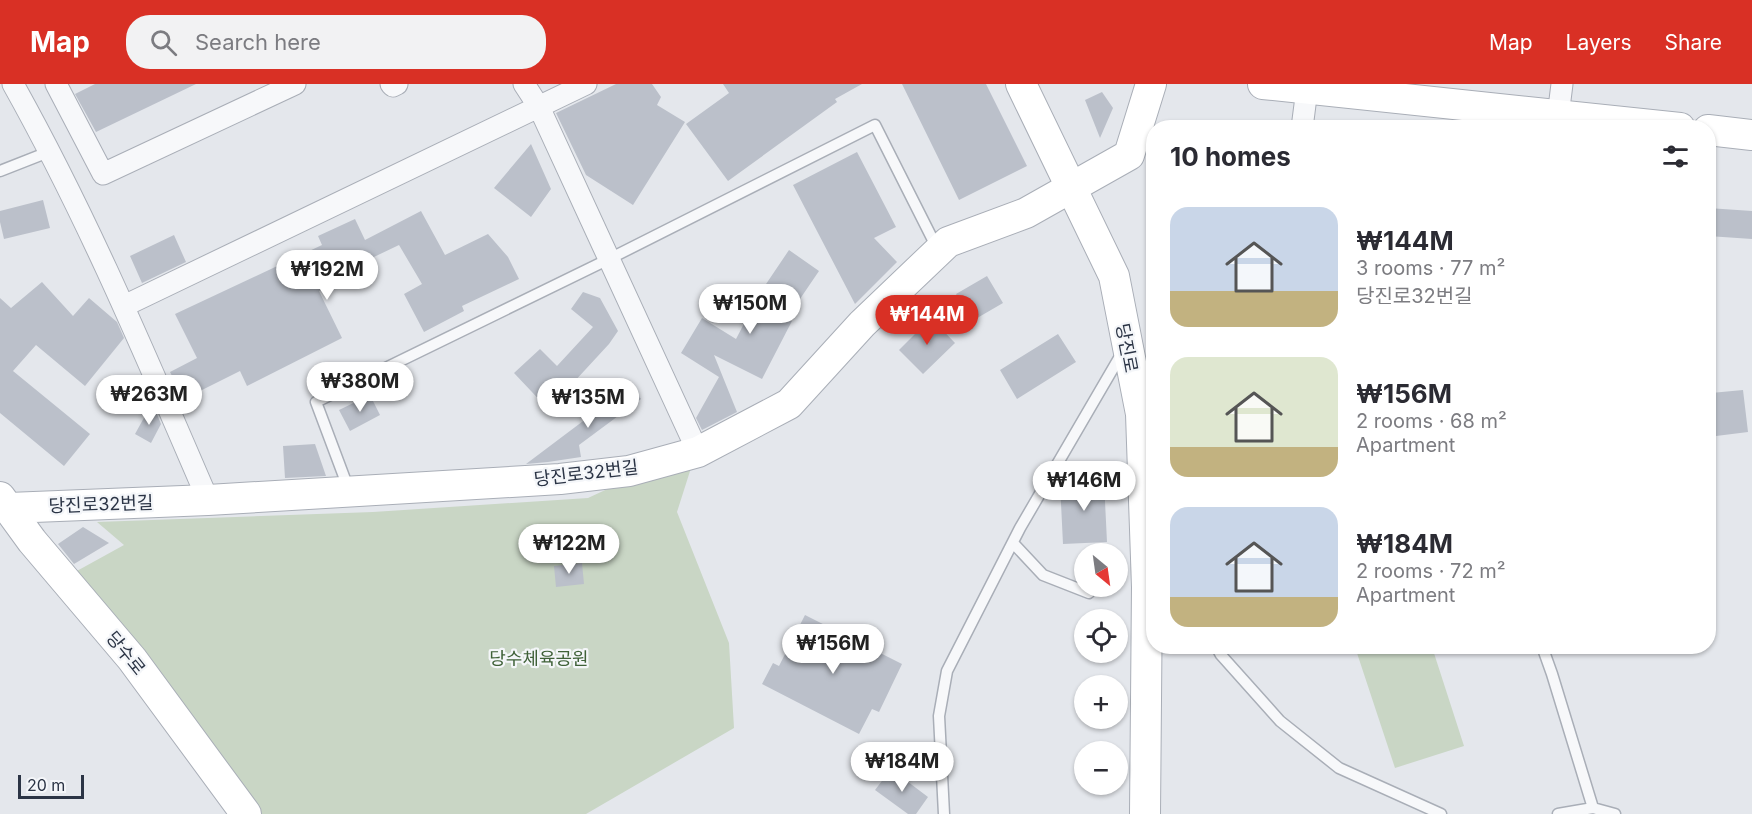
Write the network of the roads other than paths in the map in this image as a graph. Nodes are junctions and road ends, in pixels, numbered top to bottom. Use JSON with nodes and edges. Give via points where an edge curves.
{"nodes":[{"id":1,"x":13,"y":84,"type":"edge"},
{"id":2,"x":56,"y":84,"type":"edge"},
{"id":3,"x":295,"y":84,"type":"edge"},
{"id":4,"x":391,"y":84,"type":"edge"},
{"id":5,"x":397,"y":84,"type":"edge"},
{"id":6,"x":524,"y":84,"type":"edge"},
{"id":7,"x":586,"y":84,"type":"edge"},
{"id":8,"x":1021,"y":84,"type":"edge"},
{"id":9,"x":1151,"y":84,"type":"edge"},
{"id":10,"x":1263,"y":84,"type":"edge"},
{"id":11,"x":1562,"y":84,"type":"edge"},
{"id":12,"x":1307,"y":89,"type":"junction"},
{"id":13,"x":539,"y":107,"type":"junction"},
{"id":14,"x":1558,"y":116,"type":"junction"},
{"id":15,"x":1303,"y":120,"type":"edge"},
{"id":16,"x":1599,"y":120,"type":"edge"},
{"id":17,"x":1716,"y":131,"type":"edge"},
{"id":18,"x":1752,"y":135,"type":"edge"},
{"id":19,"x":51,"y":151,"type":"junction"},
{"id":20,"x":0,"y":171,"type":"edge"},
{"id":21,"x":1070,"y":187,"type":"junction"},
{"id":22,"x":938,"y":250,"type":"junction"},
{"id":23,"x":609,"y":259,"type":"junction"},
{"id":24,"x":124,"y":306,"type":"junction"},
{"id":25,"x":1126,"y":345,"type":"junction"},
{"id":26,"x":698,"y":452,"type":"junction"},
{"id":27,"x":350,"y":491,"type":"junction"},
{"id":28,"x":208,"y":500,"type":"junction"},
{"id":29,"x":4,"y":503,"type":"edge"},
{"id":30,"x":1146,"y":510,"type":"edge"},
{"id":31,"x":1013,"y":543,"type":"junction"},
{"id":32,"x":1074,"y":587,"type":"edge"},
{"id":33,"x":1149,"y":654,"type":"edge"},
{"id":34,"x":1220,"y":654,"type":"edge"},
{"id":35,"x":1545,"y":654,"type":"edge"},
{"id":36,"x":1593,"y":808,"type":"junction"},
{"id":37,"x":246,"y":814,"type":"edge"},
{"id":38,"x":944,"y":814,"type":"edge"},
{"id":39,"x":1146,"y":814,"type":"edge"},
{"id":40,"x":1441,"y":814,"type":"edge"},
{"id":41,"x":1558,"y":814,"type":"edge"},
{"id":42,"x":1615,"y":814,"type":"edge"}],
"edges":[{"from":1,"to":19,"type":"street"},
{"from":2,"to":3,"type":"street","via":[[103,174]]},
{"from":4,"to":5,"type":"street"},
{"from":6,"to":13,"type":"street"},
{"from":7,"to":13,"type":"street"},
{"from":8,"to":21,"type":"street","name":"당진로"},
{"from":9,"to":21,"type":"street","name":"당진로32번길","via":[[1129,155]]},
{"from":10,"to":12,"type":"street"},
{"from":11,"to":14,"type":"street"},
{"from":12,"to":14,"type":"street"},
{"from":12,"to":15,"type":"street"},
{"from":13,"to":23,"type":"street"},
{"from":13,"to":24,"type":"street"},
{"from":14,"to":16,"type":"street"},
{"from":17,"to":18,"type":"street"},
{"from":19,"to":20,"type":"lane"},
{"from":19,"to":24,"type":"street"},
{"from":21,"to":22,"type":"street","name":"당진로32번길","via":[[1026,213],[948,242]]},
{"from":21,"to":25,"type":"street","name":"당진로","via":[[1114,276]]},
{"from":22,"to":23,"type":"lane","via":[[875,125]]},
{"from":22,"to":26,"type":"street","name":"당진로32번길","via":[[862,324],[789,404]]},
{"from":23,"to":26,"type":"street"},
{"from":23,"to":27,"type":"lane","via":[[316,402]]},
{"from":24,"to":28,"type":"street"},
{"from":25,"to":30,"type":"street","name":"당진로","via":[[1141,414]]},
{"from":25,"to":31,"type":"lane"},
{"from":26,"to":27,"type":"street","name":"당진로32번길","via":[[629,471],[560,479]]},
{"from":27,"to":28,"type":"street","name":"당진로32번길"},
{"from":28,"to":29,"type":"street","name":"당진로32번길"},
{"from":29,"to":37,"type":"street","name":"당수로","via":[[132,660]]},
{"from":31,"to":32,"type":"lane","via":[[1043,575]]},
{"from":31,"to":38,"type":"lane","via":[[946,670],[939,716]]},
{"from":33,"to":39,"type":"street","name":"당진로"},
{"from":34,"to":40,"type":"lane","via":[[1280,721],[1339,768]]},
{"from":35,"to":36,"type":"lane"},
{"from":36,"to":41,"type":"lane"},
{"from":36,"to":42,"type":"lane"}]}
